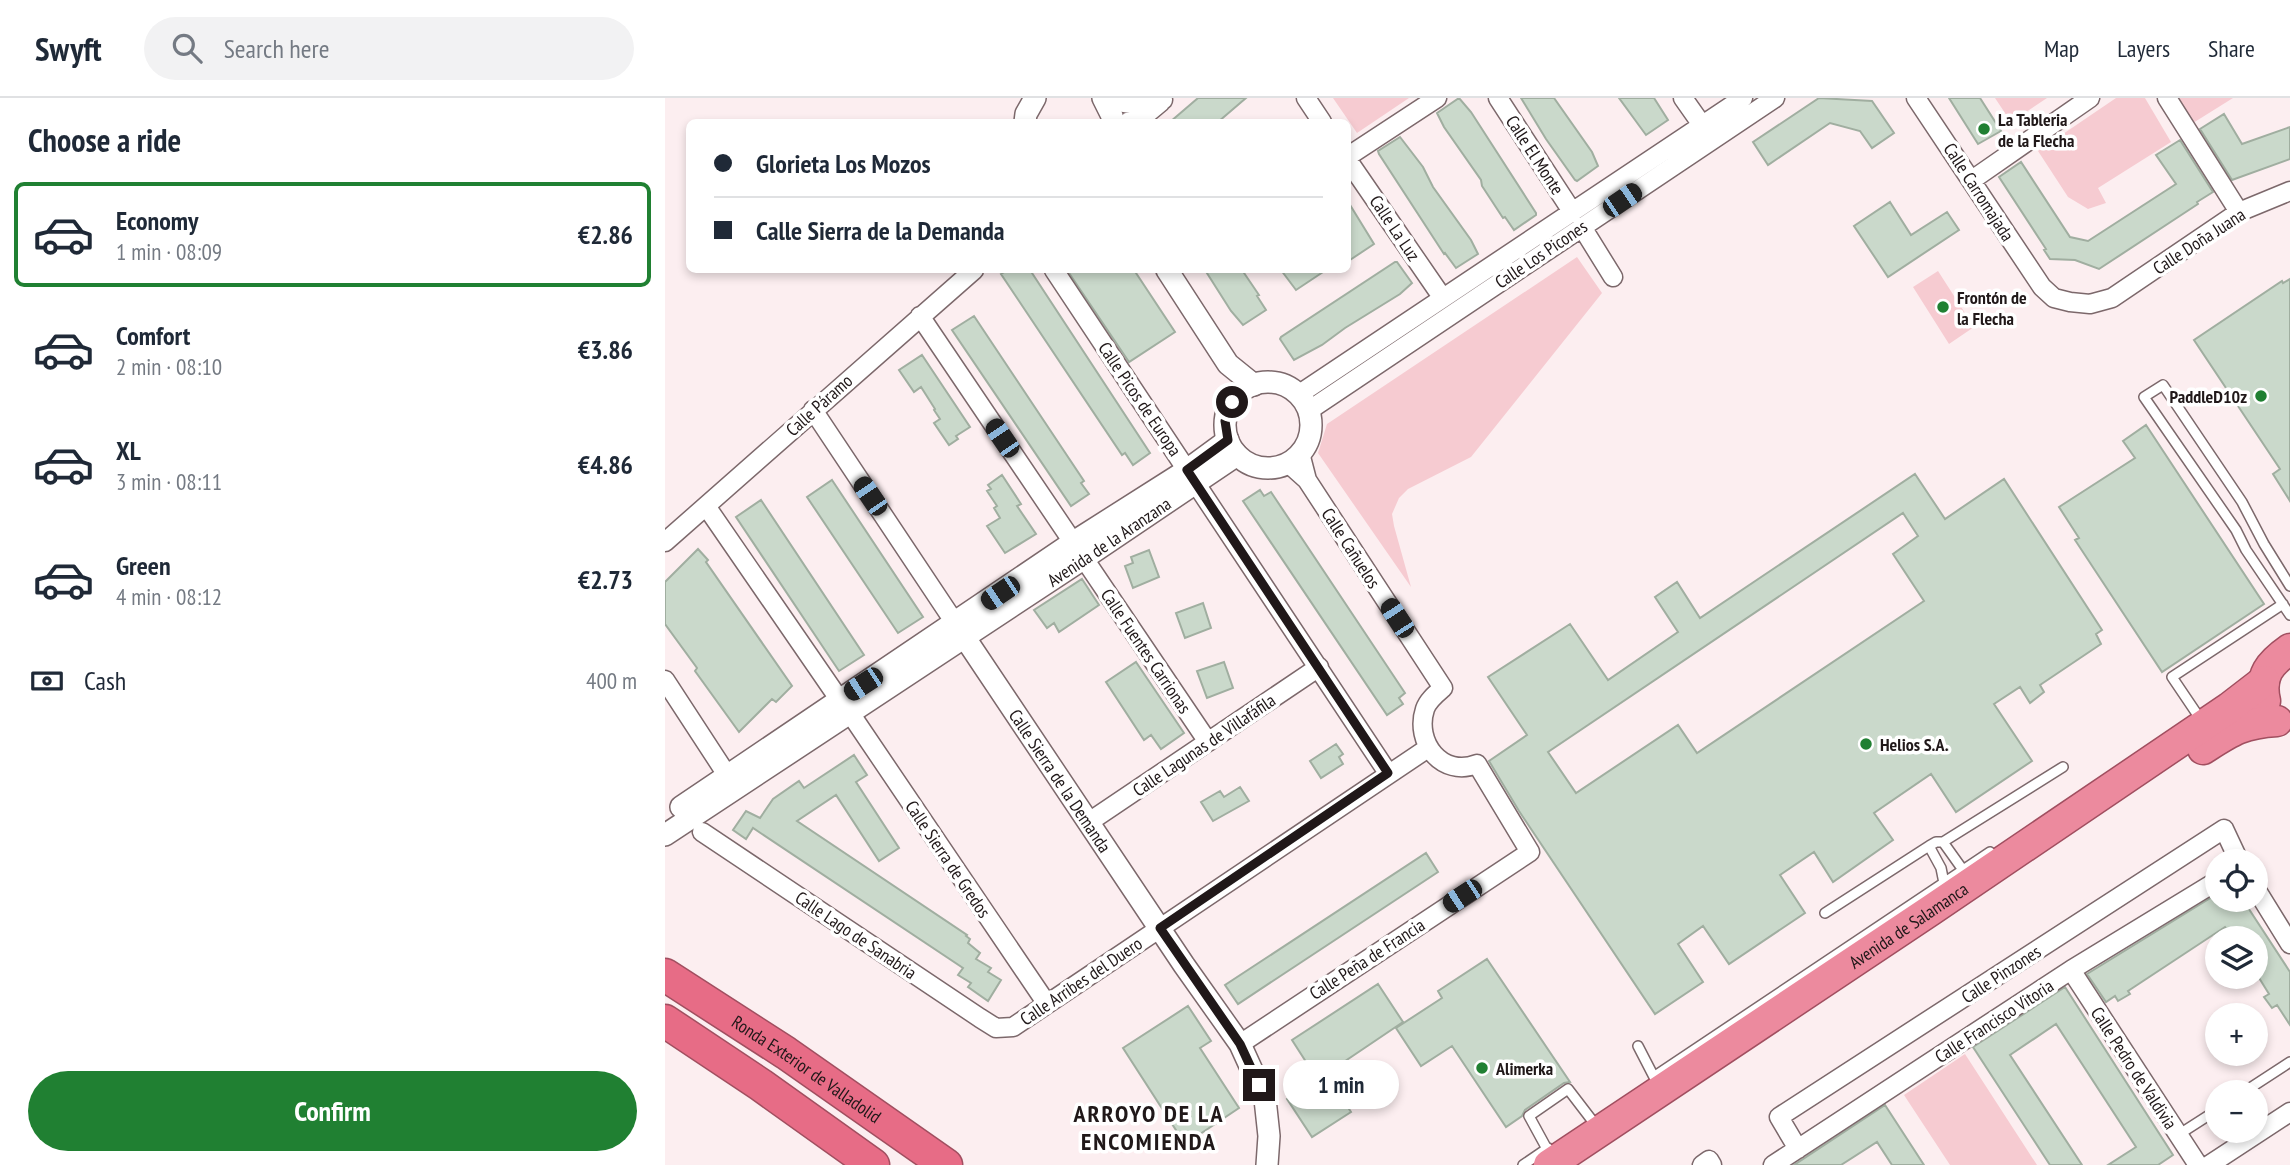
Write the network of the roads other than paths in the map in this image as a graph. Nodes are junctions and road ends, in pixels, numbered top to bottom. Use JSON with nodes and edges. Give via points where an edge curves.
{"nodes":[{"id":1,"x":1306,"y":98,"type":"edge"},
{"id":2,"x":1436,"y":98,"type":"edge"},
{"id":3,"x":1498,"y":98,"type":"edge"},
{"id":4,"x":1683,"y":98,"type":"edge"},
{"id":5,"x":1743,"y":98,"type":"edge"},
{"id":6,"x":1775,"y":98,"type":"edge"},
{"id":7,"x":1916,"y":98,"type":"edge"},
{"id":8,"x":2090,"y":98,"type":"edge"},
{"id":9,"x":2167,"y":98,"type":"edge"},
{"id":10,"x":1104,"y":99,"type":"edge"},
{"id":11,"x":1164,"y":99,"type":"edge"},
{"id":12,"x":1112,"y":119,"type":"edge"},
{"id":13,"x":1134,"y":119,"type":"edge"},
{"id":14,"x":1320,"y":119,"type":"edge"},
{"id":15,"x":1702,"y":125,"type":"junction"},
{"id":16,"x":1351,"y":155,"type":"edge"},
{"id":17,"x":1351,"y":164,"type":"edge"},
{"id":18,"x":1972,"y":180,"type":"junction"},
{"id":19,"x":2290,"y":191,"type":"edge"},
{"id":20,"x":2239,"y":212,"type":"junction"},
{"id":21,"x":1577,"y":220,"type":"junction"},
{"id":22,"x":970,"y":273,"type":"edge"},
{"id":23,"x":1056,"y":273,"type":"edge"},
{"id":24,"x":1172,"y":273,"type":"edge"},
{"id":25,"x":1613,"y":277,"type":"dead end"},
{"id":26,"x":1442,"y":297,"type":"junction"},
{"id":27,"x":2112,"y":298,"type":"joint"},
{"id":28,"x":920,"y":316,"type":"junction"},
{"id":29,"x":1246,"y":390,"type":"junction"},
{"id":30,"x":1303,"y":403,"type":"junction"},
{"id":31,"x":813,"y":410,"type":"junction"},
{"id":32,"x":1232,"y":448,"type":"junction"},
{"id":33,"x":1294,"y":458,"type":"junction"},
{"id":34,"x":1191,"y":477,"type":"junction"},
{"id":35,"x":706,"y":506,"type":"junction"},
{"id":36,"x":2261,"y":539,"type":"junction"},
{"id":37,"x":665,"y":542,"type":"edge"},
{"id":38,"x":2246,"y":550,"type":"junction"},
{"id":39,"x":1078,"y":551,"type":"junction"},
{"id":40,"x":2290,"y":586,"type":"edge"},
{"id":41,"x":2283,"y":604,"type":"junction"},
{"id":42,"x":2290,"y":615,"type":"edge"},
{"id":43,"x":960,"y":630,"type":"junction"},
{"id":44,"x":2290,"y":649,"type":"edge"},
{"id":45,"x":1319,"y":667,"type":"junction"},
{"id":46,"x":665,"y":680,"type":"edge"},
{"id":47,"x":2256,"y":681,"type":"junction"},
{"id":48,"x":844,"y":706,"type":"junction"},
{"id":49,"x":2207,"y":708,"type":"dead end"},
{"id":50,"x":2283,"y":725,"type":"edge"},
{"id":51,"x":1207,"y":742,"type":"junction"},
{"id":52,"x":1428,"y":748,"type":"junction"},
{"id":53,"x":2063,"y":767,"type":"dead end"},
{"id":54,"x":1388,"y":773,"type":"junction"},
{"id":55,"x":727,"y":775,"type":"junction"},
{"id":56,"x":665,"y":818,"type":"edge"},
{"id":57,"x":1089,"y":822,"type":"junction"},
{"id":58,"x":702,"y":832,"type":"dead end"},
{"id":59,"x":665,"y":835,"type":"edge"},
{"id":60,"x":1943,"y":842,"type":"junction"},
{"id":61,"x":1929,"y":846,"type":"junction"},
{"id":62,"x":1997,"y":847,"type":"dead end"},
{"id":63,"x":2233,"y":849,"type":"edge"},
{"id":64,"x":1963,"y":870,"type":"junction"},
{"id":65,"x":1944,"y":883,"type":"junction"},
{"id":66,"x":2205,"y":888,"type":"edge"},
{"id":67,"x":2268,"y":908,"type":"edge"},
{"id":68,"x":1825,"y":913,"type":"dead end"},
{"id":69,"x":1160,"y":928,"type":"junction"},
{"id":70,"x":2290,"y":944,"type":"edge"},
{"id":71,"x":2071,"y":970,"type":"junction"},
{"id":72,"x":665,"y":975,"type":"edge"},
{"id":73,"x":1047,"y":1004,"type":"junction"},
{"id":74,"x":665,"y":1021,"type":"edge"},
{"id":75,"x":1013,"y":1027,"type":"joint"},
{"id":76,"x":1240,"y":1044,"type":"junction"},
{"id":77,"x":1638,"y":1046,"type":"dead end"},
{"id":78,"x":2290,"y":1062,"type":"edge"},
{"id":79,"x":1654,"y":1077,"type":"junction"},
{"id":80,"x":2262,"y":1080,"type":"edge"},
{"id":81,"x":1644,"y":1084,"type":"dead end"},
{"id":82,"x":1601,"y":1112,"type":"dead end"},
{"id":83,"x":2290,"y":1112,"type":"edge"},
{"id":84,"x":2205,"y":1118,"type":"edge"},
{"id":85,"x":1591,"y":1119,"type":"junction"},
{"id":86,"x":1580,"y":1127,"type":"dead end"},
{"id":87,"x":2178,"y":1135,"type":"junction"},
{"id":88,"x":1798,"y":1149,"type":"junction"},
{"id":89,"x":1551,"y":1152,"type":"edge"},
{"id":90,"x":873,"y":1165,"type":"edge"},
{"id":91,"x":946,"y":1165,"type":"edge"},
{"id":92,"x":1267,"y":1165,"type":"edge"},
{"id":93,"x":1523,"y":1165,"type":"edge"},
{"id":94,"x":1580,"y":1165,"type":"edge"},
{"id":95,"x":1702,"y":1165,"type":"edge"},
{"id":96,"x":1712,"y":1165,"type":"edge"},
{"id":97,"x":1773,"y":1165,"type":"edge"},
{"id":98,"x":2198,"y":1165,"type":"edge"},
{"id":99,"x":2209,"y":1165,"type":"edge"}],
"edges":[{"from":1,"to":14,"type":"street"},
{"from":2,"to":16,"type":"street"},
{"from":3,"to":21,"type":"street","name":"Calle El Monte"},
{"from":4,"to":15,"type":"street"},
{"from":5,"to":15,"type":"street","name":"Calle Los Picones"},
{"from":6,"to":21,"type":"street","name":"Calle Los Picones"},
{"from":7,"to":18,"type":"street","name":"Calle Carromajada"},
{"from":8,"to":18,"type":"street"},
{"from":9,"to":20,"type":"street"},
{"from":10,"to":11,"type":"street","via":[[1131,104]]},
{"from":10,"to":12,"type":"street"},
{"from":11,"to":13,"type":"street"},
{"from":15,"to":21,"type":"street","name":"Calle Los Picones"},
{"from":17,"to":26,"type":"street","name":"Calle La Luz"},
{"from":18,"to":27,"type":"street","name":"Calle Carromajada","via":[[2042,287],[2054,298],[2090,304]]},
{"from":19,"to":20,"type":"street","name":"Calle Doña Juana"},
{"from":20,"to":27,"type":"street","name":"Calle Doña Juana"},
{"from":21,"to":25,"type":"street","name":"Calle El Monte"},
{"from":21,"to":26,"type":"street","name":"Calle Los Picones"},
{"from":21,"to":30,"type":"street","name":"Calle Los Picones"},
{"from":22,"to":28,"type":"street","name":"Calle Páramo"},
{"from":23,"to":34,"type":"street","name":"Calle Picos de Europa"},
{"from":24,"to":29,"type":"street"},
{"from":26,"to":30,"type":"street","name":"Calle Los Picones"},
{"from":28,"to":31,"type":"street","name":"Calle Páramo"},
{"from":28,"to":39,"type":"street","name":"Calle Fuentes Carrionas"},
{"from":29,"to":30,"type":"street","via":[[1277,384],[1289,388]]},
{"from":29,"to":32,"type":"street","via":[[1225,421]]},
{"from":30,"to":33,"type":"street","via":[[1310,436]]},
{"from":31,"to":35,"type":"street","name":"Calle Páramo"},
{"from":31,"to":43,"type":"street","name":"Calle Sierra de la Demanda"},
{"from":32,"to":33,"type":"street","via":[[1259,467],[1271,468]]},
{"from":32,"to":34,"type":"street","name":"Avenida de la Aranzana"},
{"from":33,"to":52,"type":"street","name":"Calle Cañuelos","via":[[1443,688],[1425,708]]},
{"from":34,"to":39,"type":"street","name":"Avenida de la Aranzana"},
{"from":34,"to":45,"type":"street","name":"Calle Picos de Europa"},
{"from":35,"to":37,"type":"street","name":"Calle Páramo"},
{"from":35,"to":48,"type":"street","name":"Calle Sierra de Gredos"},
{"from":36,"to":38,"type":"lane"},
{"from":36,"to":38,"type":"lane","via":[[2242,502],[2163,385],[2144,397]]},
{"from":36,"to":40,"type":"lane"},
{"from":38,"to":41,"type":"lane"},
{"from":39,"to":43,"type":"street","name":"Avenida de la Aranzana"},
{"from":39,"to":51,"type":"street","name":"Calle Fuentes Carrionas"},
{"from":41,"to":42,"type":"lane"},
{"from":41,"to":49,"type":"lane","via":[[2172,677],[2194,715]]},
{"from":43,"to":48,"type":"street","name":"Avenida de la Aranzana"},
{"from":43,"to":57,"type":"street","name":"Calle Sierra de la Demanda"},
{"from":44,"to":47,"type":"highway","name":"Avenida de Salamanca"},
{"from":45,"to":51,"type":"street","name":"Calle Lagunas de Villafáfila"},
{"from":45,"to":54,"type":"street","name":"Calle Picos de Europa"},
{"from":46,"to":55,"type":"street"},
{"from":47,"to":50,"type":"highway","via":[[2266,706]]},
{"from":47,"to":89,"type":"highway","name":"Avenida de Salamanca","via":[[2229,708],[1920,918]]},
{"from":48,"to":55,"type":"street","name":"Avenida de la Aranzana"},
{"from":48,"to":59,"type":"street","name":"Avenida de la Aranzana"},
{"from":48,"to":73,"type":"street","name":"Calle Sierra de Gredos"},
{"from":50,"to":94,"type":"highway","name":"Avenida de Salamanca","via":[[2255,723],[2235,729]]},
{"from":51,"to":57,"type":"street","name":"Calle Lagunas de Villafáfila"},
{"from":52,"to":54,"type":"street","name":"Calle Arribes del Duero"},
{"from":52,"to":76,"type":"street","name":"Calle Peña de Francia","via":[[1450,764],[1468,768],[1477,764],[1530,852]]},
{"from":53,"to":60,"type":"lane"},
{"from":54,"to":69,"type":"street","name":"Calle Arribes del Duero"},
{"from":55,"to":56,"type":"street","name":"Avenida de la Aranzana"},
{"from":57,"to":69,"type":"street","name":"Calle Sierra de la Demanda"},
{"from":58,"to":75,"type":"street","name":"Calle Lago de Sanabria","via":[[980,1018],[996,1027]]},
{"from":60,"to":61,"type":"lane"},
{"from":60,"to":64,"type":"lane"},
{"from":61,"to":65,"type":"lane"},
{"from":61,"to":68,"type":"lane"},
{"from":62,"to":64,"type":"lane"},
{"from":63,"to":88,"type":"street","name":"Calle Pinzones","via":[[2224,829],[1779,1117]]},
{"from":64,"to":65,"type":"lane"},
{"from":65,"to":79,"type":"lane"},
{"from":66,"to":71,"type":"street","name":"Calle Francisco Vitoria"},
{"from":67,"to":70,"type":"street"},
{"from":69,"to":73,"type":"street","name":"Calle Arribes del Duero"},
{"from":69,"to":76,"type":"street","name":"Calle Sierra de la Demanda"},
{"from":71,"to":87,"type":"street","name":"Calle Pedro de Valdivia"},
{"from":71,"to":88,"type":"street","name":"Calle Francisco Vitoria"},
{"from":72,"to":91,"type":"highway","name":"Ronda Exterior de Valladolid"},
{"from":73,"to":75,"type":"street","name":"Calle Arribes del Duero"},
{"from":74,"to":90,"type":"highway"},
{"from":76,"to":92,"type":"street","name":"Calle Sierra de la Demanda","via":[[1265,1098]]},
{"from":77,"to":79,"type":"lane"},
{"from":78,"to":80,"type":"lane"},
{"from":79,"to":81,"type":"lane"},
{"from":82,"to":85,"type":"lane"},
{"from":83,"to":99,"type":"street"},
{"from":84,"to":87,"type":"lane"},
{"from":85,"to":86,"type":"lane"},
{"from":85,"to":89,"type":"lane","via":[[1568,1089],[1529,1116]]},
{"from":87,"to":98,"type":"street","name":"Calle Pedro de Valdivia"},
{"from":88,"to":97,"type":"street","name":"Calle Francisco Vitoria"},
{"from":89,"to":93,"type":"lane"},
{"from":95,"to":96,"type":"street","via":[[1709,1160]]}]}
